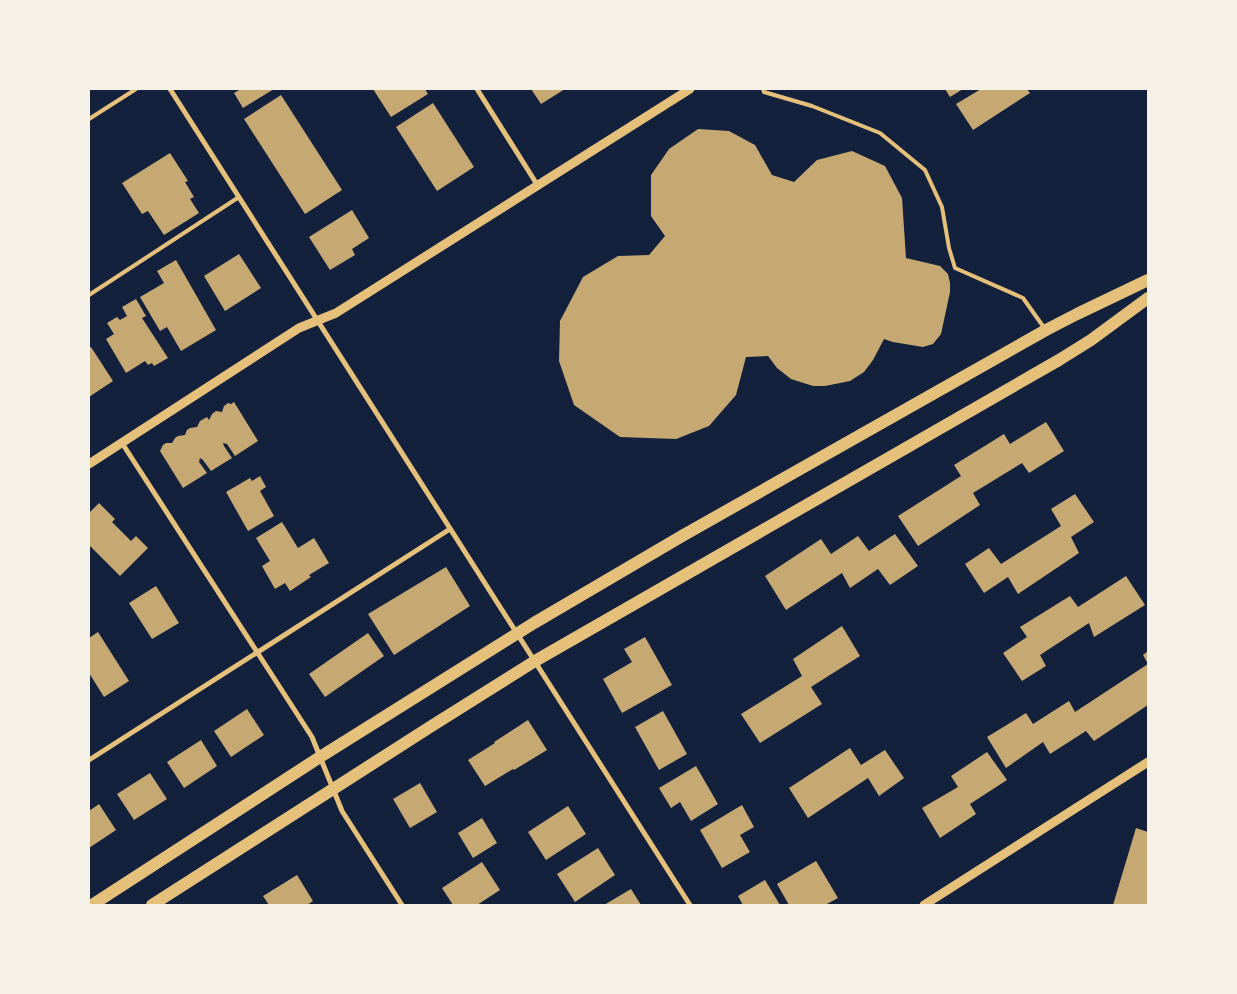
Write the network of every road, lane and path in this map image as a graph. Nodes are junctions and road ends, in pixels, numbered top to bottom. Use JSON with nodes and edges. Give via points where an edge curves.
{"nodes":[{"id":1,"x":136,"y":89,"type":"edge"},
{"id":2,"x":170,"y":89,"type":"edge"},
{"id":3,"x":477,"y":89,"type":"edge"},
{"id":4,"x":690,"y":89,"type":"edge"},
{"id":5,"x":762,"y":89,"type":"edge"},
{"id":6,"x":89,"y":119,"type":"edge"},
{"id":7,"x":538,"y":186,"type":"junction"},
{"id":8,"x":239,"y":197,"type":"junction"},
{"id":9,"x":1148,"y":280,"type":"edge"},
{"id":10,"x":89,"y":295,"type":"edge"},
{"id":11,"x":1148,"y":298,"type":"edge"},
{"id":12,"x":318,"y":320,"type":"junction"},
{"id":13,"x":1046,"y":330,"type":"junction"},
{"id":14,"x":122,"y":443,"type":"junction"},
{"id":15,"x":89,"y":464,"type":"edge"},
{"id":16,"x":450,"y":529,"type":"junction"},
{"id":17,"x":518,"y":634,"type":"junction"},
{"id":18,"x":257,"y":653,"type":"junction"},
{"id":19,"x":535,"y":661,"type":"junction"},
{"id":20,"x":320,"y":757,"type":"junction"},
{"id":21,"x":89,"y":760,"type":"edge"},
{"id":22,"x":1148,"y":762,"type":"edge"},
{"id":23,"x":333,"y":789,"type":"junction"},
{"id":24,"x":92,"y":905,"type":"edge"},
{"id":25,"x":152,"y":905,"type":"edge"},
{"id":26,"x":402,"y":905,"type":"edge"},
{"id":27,"x":690,"y":905,"type":"edge"},
{"id":28,"x":924,"y":905,"type":"edge"}],
"edges":[{"from":1,"to":6,"type":"lane"},
{"from":2,"to":8,"type":"street"},
{"from":3,"to":7,"type":"street"},
{"from":4,"to":7,"type":"street"},
{"from":5,"to":13,"type":"lane","via":[[880,133],[925,170],[942,208],[955,268],[1023,298]]},
{"from":7,"to":12,"type":"street","via":[[336,313]]},
{"from":8,"to":10,"type":"lane"},
{"from":8,"to":12,"type":"street"},
{"from":9,"to":13,"type":"main road"},
{"from":11,"to":19,"type":"main road","via":[[1059,360]]},
{"from":12,"to":14,"type":"street","via":[[300,328]]},
{"from":12,"to":16,"type":"street"},
{"from":13,"to":17,"type":"main road","via":[[682,536]]},
{"from":14,"to":15,"type":"street"},
{"from":14,"to":18,"type":"street"},
{"from":16,"to":17,"type":"street"},
{"from":16,"to":18,"type":"street"},
{"from":17,"to":19,"type":"street"},
{"from":17,"to":20,"type":"main road"},
{"from":18,"to":20,"type":"street","via":[[312,737]]},
{"from":18,"to":21,"type":"street"},
{"from":19,"to":23,"type":"main road"},
{"from":19,"to":27,"type":"street"},
{"from":20,"to":23,"type":"street"},
{"from":20,"to":24,"type":"main road"},
{"from":22,"to":28,"type":"street"},
{"from":23,"to":25,"type":"main road"},
{"from":23,"to":26,"type":"street","via":[[342,812]]}]}
